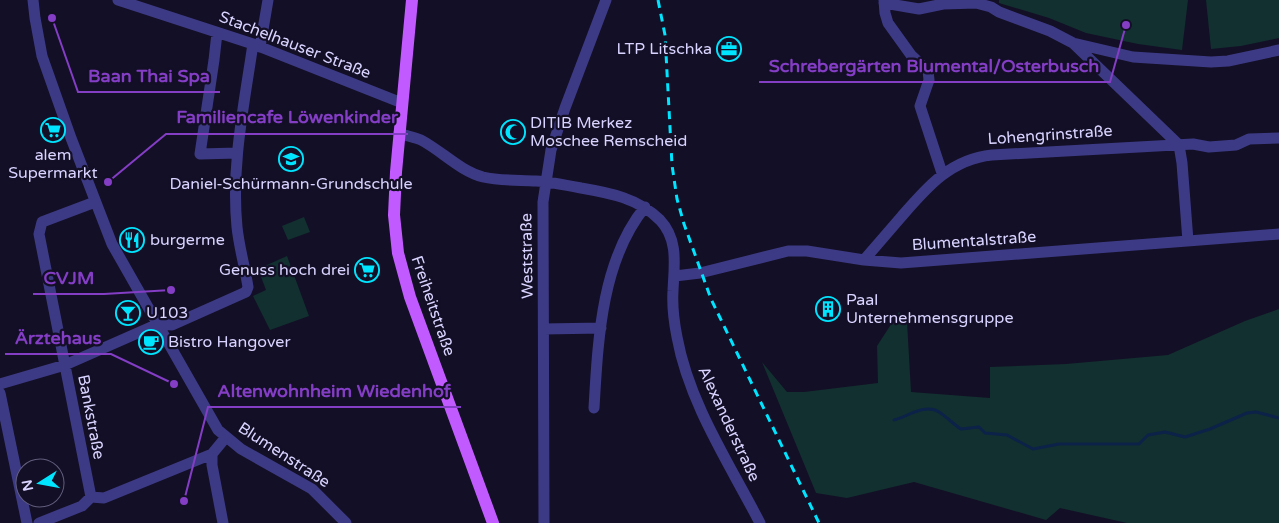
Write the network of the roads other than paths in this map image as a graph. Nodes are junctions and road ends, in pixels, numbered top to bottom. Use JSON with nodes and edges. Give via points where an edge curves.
{"nodes":[{"id":1,"x":33,"y":0,"type":"edge"},
{"id":2,"x":118,"y":0,"type":"edge"},
{"id":3,"x":268,"y":0,"type":"edge"},
{"id":4,"x":412,"y":0,"type":"edge"},
{"id":5,"x":606,"y":0,"type":"edge"},
{"id":6,"x":884,"y":1,"type":"edge"},
{"id":7,"x":217,"y":32,"type":"junction"},
{"id":8,"x":1073,"y":43,"type":"junction"},
{"id":9,"x":256,"y":46,"type":"junction"},
{"id":10,"x":1279,"y":50,"type":"edge"},
{"id":11,"x":402,"y":103,"type":"junction"},
{"id":12,"x":399,"y":133,"type":"junction"},
{"id":13,"x":1279,"y":138,"type":"edge"},
{"id":14,"x":1179,"y":145,"type":"junction"},
{"id":15,"x":237,"y":153,"type":"junction"},
{"id":16,"x":942,"y":173,"type":"junction"},
{"id":17,"x":546,"y":182,"type":"junction"},
{"id":18,"x":95,"y":202,"type":"junction"},
{"id":19,"x":644,"y":207,"type":"junction"},
{"id":20,"x":1279,"y":234,"type":"edge"},
{"id":21,"x":1188,"y":241,"type":"junction"},
{"id":22,"x":864,"y":260,"type":"junction"},
{"id":23,"x":675,"y":276,"type":"junction"},
{"id":24,"x":158,"y":324,"type":"junction"},
{"id":25,"x":601,"y":328,"type":"junction"},
{"id":26,"x":544,"y":329,"type":"junction"},
{"id":27,"x":65,"y":365,"type":"junction"},
{"id":28,"x":0,"y":384,"type":"edge"},
{"id":29,"x":0,"y":393,"type":"edge"},
{"id":30,"x":594,"y":408,"type":"dead end"},
{"id":31,"x":226,"y":437,"type":"junction"},
{"id":32,"x":212,"y":454,"type":"junction"},
{"id":33,"x":91,"y":497,"type":"junction"},
{"id":34,"x":27,"y":523,"type":"edge"},
{"id":35,"x":40,"y":523,"type":"edge"},
{"id":36,"x":224,"y":523,"type":"edge"},
{"id":37,"x":346,"y":523,"type":"edge"},
{"id":38,"x":493,"y":523,"type":"edge"},
{"id":39,"x":544,"y":523,"type":"edge"},
{"id":40,"x":760,"y":523,"type":"edge"}],
"edges":[{"from":1,"to":18,"type":"street","name":"Blumenstraße","via":[[42,56]]},
{"from":2,"to":7,"type":"street","name":"Stachelhauser Straße"},
{"from":3,"to":9,"type":"street"},
{"from":4,"to":11,"type":"main road","name":"Freiheitstraße"},
{"from":5,"to":17,"type":"street","name":"Weststraße","via":[[551,150]]},
{"from":6,"to":8,"type":"street","via":[[919,9],[976,3]]},
{"from":6,"to":16,"type":"street","via":[[893,31],[928,71],[929,80],[920,106]]},
{"from":7,"to":9,"type":"street","name":"Stachelhauser Straße"},
{"from":7,"to":15,"type":"street","via":[[200,154]]},
{"from":8,"to":10,"type":"street","via":[[1133,57],[1195,62],[1228,61]]},
{"from":8,"to":14,"type":"street"},
{"from":9,"to":11,"type":"street","name":"Stachelhauser Straße"},
{"from":9,"to":15,"type":"street"},
{"from":11,"to":12,"type":"main road","name":"Freiheitstraße"},
{"from":12,"to":17,"type":"street","via":[[420,140],[482,177]]},
{"from":12,"to":38,"type":"main road","name":"Freiheitstraße","via":[[394,215],[402,272]]},
{"from":13,"to":14,"type":"street","name":"Lohengrinstraße","via":[[1209,147]]},
{"from":14,"to":16,"type":"street","name":"Lohengrinstraße","via":[[981,156],[960,162]]},
{"from":14,"to":21,"type":"street"},
{"from":15,"to":24,"type":"street","via":[[237,225],[248,287],[246,292],[172,324]]},
{"from":16,"to":22,"type":"street","name":"Lohengrinstraße"},
{"from":17,"to":19,"type":"street","via":[[608,192]]},
{"from":17,"to":26,"type":"street","name":"Weststraße","via":[[543,202]]},
{"from":18,"to":24,"type":"street","name":"Blumenstraße","via":[[118,258]]},
{"from":18,"to":27,"type":"street","name":"Bankstraße","via":[[42,222],[39,234]]},
{"from":19,"to":23,"type":"street","via":[[661,220],[671,238],[675,251]]},
{"from":19,"to":25,"type":"street","via":[[614,263]]},
{"from":20,"to":21,"type":"street","name":"Blumentalstraße"},
{"from":21,"to":22,"type":"street","name":"Blumentalstraße","via":[[901,263]]},
{"from":22,"to":23,"type":"street","name":"Blumentalstraße","via":[[788,251]]},
{"from":23,"to":40,"type":"street","name":"Alexanderstraße","via":[[673,309],[676,336],[688,380]]},
{"from":24,"to":27,"type":"street"},
{"from":24,"to":31,"type":"street","name":"Blumenstraße","via":[[218,430]]},
{"from":25,"to":26,"type":"street"},
{"from":25,"to":30,"type":"street"},
{"from":26,"to":39,"type":"street","name":"Weststraße"},
{"from":27,"to":28,"type":"street"},
{"from":27,"to":33,"type":"street","name":"Bankstraße"},
{"from":29,"to":34,"type":"street"},
{"from":31,"to":32,"type":"street"},
{"from":31,"to":37,"type":"street","name":"Blumenstraße","via":[[241,449],[312,489]]},
{"from":32,"to":33,"type":"street","via":[[104,498]]},
{"from":32,"to":36,"type":"street"},
{"from":33,"to":35,"type":"street","via":[[82,506]]}]}
